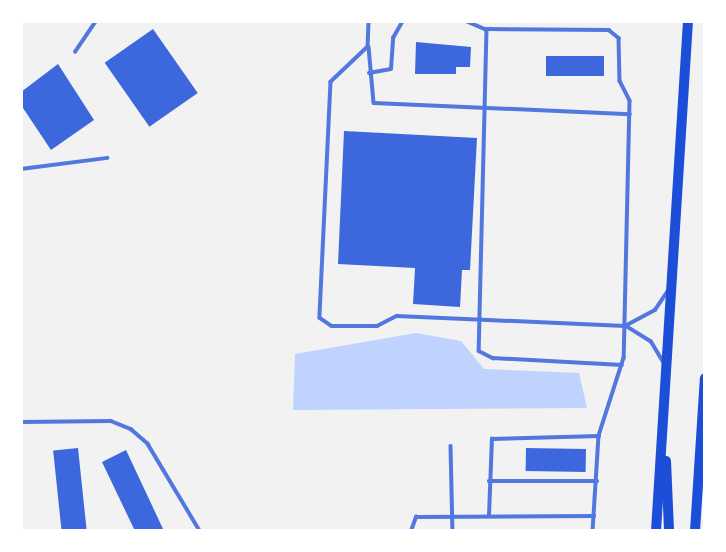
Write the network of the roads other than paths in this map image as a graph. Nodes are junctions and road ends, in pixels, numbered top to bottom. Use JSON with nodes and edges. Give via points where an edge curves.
{"nodes":[{"id":1,"x":96,"y":21,"type":"edge"},
{"id":2,"x":369,"y":21,"type":"edge"},
{"id":3,"x":403,"y":21,"type":"edge"},
{"id":4,"x":466,"y":21,"type":"edge"},
{"id":5,"x":688,"y":21,"type":"edge"},
{"id":6,"x":486,"y":29,"type":"junction"},
{"id":7,"x":369,"y":47,"type":"junction"},
{"id":8,"x":75,"y":52,"type":"dead end"},
{"id":9,"x":369,"y":73,"type":"junction"},
{"id":10,"x":486,"y":110,"type":"junction"},
{"id":11,"x":630,"y":114,"type":"junction"},
{"id":12,"x":107,"y":158,"type":"dead end"},
{"id":13,"x":21,"y":169,"type":"edge"},
{"id":14,"x":671,"y":286,"type":"junction"},
{"id":15,"x":478,"y":320,"type":"junction"},
{"id":16,"x":625,"y":326,"type":"junction"},
{"id":17,"x":622,"y":365,"type":"junction"},
{"id":18,"x":666,"y":367,"type":"junction"},
{"id":19,"x":705,"y":378,"type":"edge"},
{"id":20,"x":664,"y":402,"type":"junction"},
{"id":21,"x":21,"y":422,"type":"edge"},
{"id":22,"x":703,"y":433,"type":"edge"},
{"id":23,"x":599,"y":436,"type":"junction"},
{"id":24,"x":451,"y":446,"type":"dead end"},
{"id":25,"x":489,"y":481,"type":"junction"},
{"id":26,"x":597,"y":481,"type":"junction"},
{"id":27,"x":452,"y":516,"type":"junction"},
{"id":28,"x":489,"y":516,"type":"junction"},
{"id":29,"x":594,"y":516,"type":"junction"},
{"id":30,"x":200,"y":531,"type":"edge"},
{"id":31,"x":411,"y":531,"type":"edge"},
{"id":32,"x":453,"y":531,"type":"edge"},
{"id":33,"x":593,"y":531,"type":"edge"},
{"id":34,"x":656,"y":531,"type":"edge"},
{"id":35,"x":669,"y":531,"type":"edge"},
{"id":36,"x":695,"y":531,"type":"edge"}],
"edges":[{"from":1,"to":8,"type":"lane"},
{"from":2,"to":7,"type":"lane"},
{"from":3,"to":9,"type":"lane","via":[[393,38],[391,69]]},
{"from":4,"to":6,"type":"lane"},
{"from":5,"to":14,"type":"main road"},
{"from":6,"to":10,"type":"lane"},
{"from":6,"to":11,"type":"lane","via":[[616,33]]},
{"from":7,"to":9,"type":"lane"},
{"from":7,"to":15,"type":"lane","via":[[331,82],[320,318],[332,326],[377,326],[397,316]]},
{"from":9,"to":10,"type":"lane","via":[[374,103]]},
{"from":10,"to":11,"type":"lane"},
{"from":10,"to":15,"type":"lane"},
{"from":11,"to":16,"type":"lane"},
{"from":12,"to":13,"type":"lane"},
{"from":14,"to":16,"type":"lane","via":[[655,310]]},
{"from":14,"to":18,"type":"main road"},
{"from":15,"to":16,"type":"lane"},
{"from":15,"to":17,"type":"lane","via":[[480,351],[493,358]]},
{"from":16,"to":17,"type":"lane"},
{"from":16,"to":18,"type":"lane","via":[[651,342]]},
{"from":17,"to":23,"type":"lane"},
{"from":18,"to":20,"type":"main road"},
{"from":19,"to":22,"type":"main road"},
{"from":20,"to":34,"type":"main road"},
{"from":20,"to":35,"type":"main road"},
{"from":21,"to":30,"type":"lane","via":[[111,421],[131,429],[148,444]]},
{"from":22,"to":36,"type":"main road"},
{"from":23,"to":25,"type":"lane","via":[[498,435],[490,442]]},
{"from":23,"to":26,"type":"lane"},
{"from":24,"to":27,"type":"lane"},
{"from":25,"to":26,"type":"lane"},
{"from":25,"to":28,"type":"lane"},
{"from":26,"to":29,"type":"lane"},
{"from":27,"to":28,"type":"lane"},
{"from":27,"to":31,"type":"lane","via":[[416,517]]},
{"from":27,"to":32,"type":"lane"},
{"from":28,"to":29,"type":"lane"},
{"from":29,"to":33,"type":"lane"}]}
